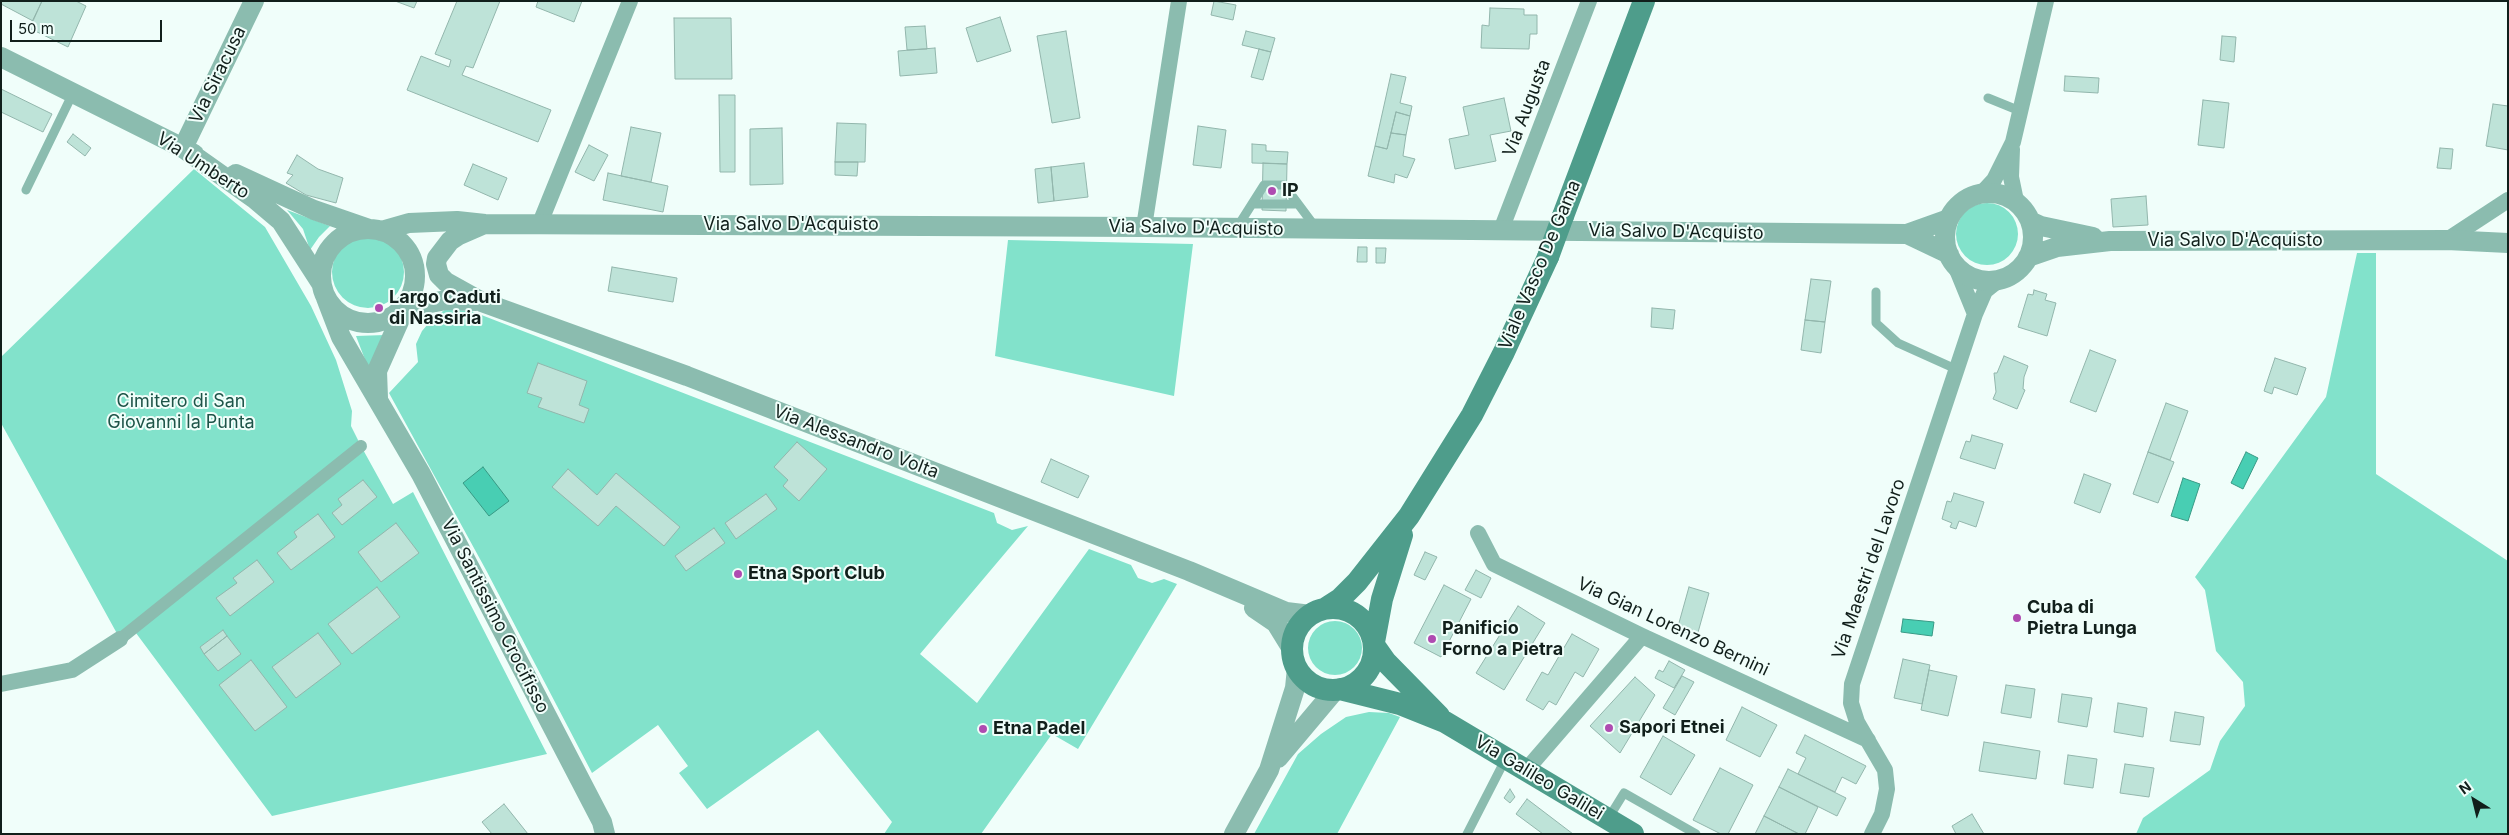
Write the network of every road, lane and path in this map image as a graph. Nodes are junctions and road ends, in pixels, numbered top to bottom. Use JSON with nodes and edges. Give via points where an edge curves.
{"nodes":[{"id":1,"x":254,"y":1,"type":"edge"},
{"id":2,"x":630,"y":1,"type":"edge"},
{"id":3,"x":1179,"y":1,"type":"edge"},
{"id":4,"x":1590,"y":1,"type":"edge"},
{"id":5,"x":1644,"y":1,"type":"edge"},
{"id":6,"x":2046,"y":1,"type":"edge"},
{"id":7,"x":1,"y":57,"type":"edge"},
{"id":8,"x":73,"y":93,"type":"junction"},
{"id":9,"x":1988,"y":98,"type":"dead end"},
{"id":10,"x":2020,"y":111,"type":"junction"},
{"id":11,"x":2012,"y":142,"type":"junction"},
{"id":12,"x":183,"y":148,"type":"junction"},
{"id":13,"x":26,"y":190,"type":"dead end"},
{"id":14,"x":1982,"y":193,"type":"junction"},
{"id":15,"x":2508,"y":200,"type":"edge"},
{"id":16,"x":2016,"y":202,"type":"junction"},
{"id":17,"x":1254,"y":204,"type":"junction"},
{"id":18,"x":1296,"y":204,"type":"junction"},
{"id":19,"x":1949,"y":219,"type":"junction"},
{"id":20,"x":2030,"y":221,"type":"junction"},
{"id":21,"x":540,"y":223,"type":"junction"},
{"id":22,"x":485,"y":224,"type":"junction"},
{"id":23,"x":1144,"y":227,"type":"junction"},
{"id":24,"x":1236,"y":229,"type":"junction"},
{"id":25,"x":375,"y":230,"type":"junction"},
{"id":26,"x":1318,"y":230,"type":"junction"},
{"id":27,"x":1502,"y":230,"type":"junction"},
{"id":28,"x":1908,"y":234,"type":"junction"},
{"id":29,"x":2447,"y":240,"type":"junction"},
{"id":30,"x":2110,"y":241,"type":"junction"},
{"id":31,"x":2508,"y":243,"type":"edge"},
{"id":32,"x":2028,"y":257,"type":"junction"},
{"id":33,"x":1952,"y":259,"type":"junction"},
{"id":34,"x":427,"y":273,"type":"junction"},
{"id":35,"x":2000,"y":280,"type":"junction"},
{"id":36,"x":324,"y":291,"type":"junction"},
{"id":37,"x":1876,"y":292,"type":"dead end"},
{"id":38,"x":482,"y":302,"type":"junction"},
{"id":39,"x":405,"y":308,"type":"junction"},
{"id":40,"x":1976,"y":314,"type":"junction"},
{"id":41,"x":1958,"y":370,"type":"junction"},
{"id":42,"x":378,"y":400,"type":"junction"},
{"id":43,"x":361,"y":446,"type":"dead end"},
{"id":44,"x":1409,"y":516,"type":"junction"},
{"id":45,"x":1478,"y":533,"type":"dead end"},
{"id":46,"x":1228,"y":589,"type":"junction"},
{"id":47,"x":1319,"y":612,"type":"junction"},
{"id":48,"x":1642,"y":636,"type":"junction"},
{"id":49,"x":120,"y":639,"type":"joint"},
{"id":50,"x":1374,"y":644,"type":"junction"},
{"id":51,"x":1294,"y":658,"type":"junction"},
{"id":52,"x":1,"y":684,"type":"edge"},
{"id":53,"x":1338,"y":689,"type":"junction"},
{"id":54,"x":1445,"y":722,"type":"junction"},
{"id":55,"x":1868,"y":740,"type":"junction"},
{"id":56,"x":1506,"y":758,"type":"junction"},
{"id":57,"x":1527,"y":769,"type":"junction"},
{"id":58,"x":1269,"y":770,"type":"junction"},
{"id":59,"x":1608,"y":819,"type":"junction"},
{"id":60,"x":605,"y":834,"type":"edge"},
{"id":61,"x":1234,"y":834,"type":"edge"},
{"id":62,"x":1467,"y":834,"type":"edge"},
{"id":63,"x":1632,"y":834,"type":"edge"},
{"id":64,"x":1696,"y":834,"type":"edge"},
{"id":65,"x":1872,"y":834,"type":"edge"}],
"edges":[{"from":1,"to":12,"type":"street","name":"Via Siracusa"},
{"from":2,"to":21,"type":"street"},
{"from":3,"to":23,"type":"street"},
{"from":4,"to":27,"type":"street","name":"Via Augusta"},
{"from":5,"to":44,"type":"main road","name":"Viale Vasco De Gama","bridge":true,"via":[[1548,257],[1472,415]]},
{"from":6,"to":10,"type":"street"},
{"from":7,"to":8,"type":"street","name":"Via Umberto"},
{"from":8,"to":12,"type":"street","name":"Via Umberto"},
{"from":8,"to":13,"type":"lane"},
{"from":9,"to":10,"type":"lane"},
{"from":10,"to":11,"type":"street"},
{"from":11,"to":14,"type":"street","via":[[1994,180]]},
{"from":11,"to":16,"type":"street","via":[[2011,178]]},
{"from":12,"to":25,"type":"street","via":[[314,210]]},
{"from":12,"to":36,"type":"street","name":"Via Umberto","via":[[281,221]]},
{"from":14,"to":16,"type":"street","via":[[2000,194]]},
{"from":14,"to":19,"type":"street","via":[[1966,199]]},
{"from":15,"to":29,"type":"street"},
{"from":16,"to":20,"type":"street"},
{"from":17,"to":18,"type":"lane"},
{"from":17,"to":18,"type":"lane","via":[[1264,185],[1284,185]]},
{"from":17,"to":24,"type":"lane"},
{"from":18,"to":26,"type":"lane"},
{"from":19,"to":28,"type":"street"},
{"from":19,"to":33,"type":"street","via":[[1946,242]]},
{"from":20,"to":30,"type":"street"},
{"from":20,"to":32,"type":"street","via":[[2033,233]]},
{"from":21,"to":22,"type":"street","name":"Via Salvo D'Acquisto"},
{"from":21,"to":23,"type":"street","name":"Via Salvo D'Acquisto"},
{"from":22,"to":25,"type":"street","via":[[457,221],[409,223]]},
{"from":22,"to":34,"type":"street","via":[[459,235],[442,249],[436,264]]},
{"from":23,"to":24,"type":"street","name":"Via Salvo D'Acquisto"},
{"from":24,"to":26,"type":"street","name":"Via Salvo D'Acquisto"},
{"from":25,"to":34,"type":"street","via":[[399,240],[413,263]]},
{"from":25,"to":36,"type":"street","via":[[353,232],[339,239],[328,251],[322,267]]},
{"from":26,"to":27,"type":"street","name":"Via Salvo D'Acquisto"},
{"from":27,"to":28,"type":"street","name":"Via Salvo D'Acquisto"},
{"from":28,"to":33,"type":"street"},
{"from":29,"to":30,"type":"street","name":"Via Salvo D'Acquisto"},
{"from":29,"to":31,"type":"street","name":"Via Salvo D'Acquisto"},
{"from":30,"to":32,"type":"street","via":[[2057,247]]},
{"from":32,"to":35,"type":"street","via":[[2021,267]]},
{"from":33,"to":35,"type":"street","via":[[1964,273],[1975,278]]},
{"from":33,"to":40,"type":"street"},
{"from":34,"to":38,"type":"street"},
{"from":34,"to":39,"type":"street"},
{"from":35,"to":40,"type":"street","name":"Via Maestri del Lavoro","via":[[1985,291]]},
{"from":36,"to":39,"type":"street","via":[[335,310],[347,319],[361,323],[376,323]]},
{"from":36,"to":42,"type":"street","name":"Via Santissimo Crocifisso","via":[[341,338]]},
{"from":37,"to":41,"type":"lane","via":[[1876,323],[1898,343]]},
{"from":38,"to":39,"type":"street","via":[[446,300]]},
{"from":38,"to":46,"type":"street","name":"Via Alessandro Volta","via":[[696,380]]},
{"from":39,"to":42,"type":"street","via":[[377,371]]},
{"from":40,"to":41,"type":"street","name":"Via Maestri del Lavoro"},
{"from":41,"to":55,"type":"street","name":"Via Maestri del Lavoro","via":[[1852,684],[1851,704]]},
{"from":42,"to":60,"type":"street","name":"Via Santissimo Crocifisso","via":[[421,474],[602,822]]},
{"from":43,"to":49,"type":"street"},
{"from":44,"to":47,"type":"main road","via":[[1357,582],[1340,599]]},
{"from":44,"to":50,"type":"main road","via":[[1382,599]]},
{"from":45,"to":48,"type":"street","name":"Via Gian Lorenzo Bernini","via":[[1494,564]]},
{"from":46,"to":47,"type":"street","via":[[1286,612]]},
{"from":46,"to":51,"type":"street","via":[[1276,623]]},
{"from":47,"to":50,"type":"main road","via":[[1343,609],[1357,615],[1365,623]]},
{"from":47,"to":51,"type":"main road","via":[[1297,630]]},
{"from":48,"to":55,"type":"street","name":"Via Gian Lorenzo Bernini"},
{"from":48,"to":57,"type":"street"},
{"from":49,"to":52,"type":"street","via":[[72,670]]},
{"from":50,"to":53,"type":"main road","via":[[1372,663],[1367,672],[1350,686]]},
{"from":50,"to":54,"type":"main road","via":[[1386,662]]},
{"from":51,"to":53,"type":"main road","via":[[1310,683]]},
{"from":51,"to":58,"type":"street","via":[[1295,688]]},
{"from":53,"to":54,"type":"main road","via":[[1400,704]]},
{"from":53,"to":58,"type":"street"},
{"from":54,"to":56,"type":"main road","name":"Via Galileo Galilei"},
{"from":55,"to":65,"type":"street","name":"Via Maestri del Lavoro","via":[[1885,770],[1887,788],[1882,814]]},
{"from":56,"to":57,"type":"main road","name":"Via Galileo Galilei"},
{"from":56,"to":62,"type":"lane"},
{"from":57,"to":59,"type":"main road","name":"Via Galileo Galilei"},
{"from":58,"to":61,"type":"street"},
{"from":59,"to":63,"type":"main road","name":"Via Galileo Galilei"},
{"from":59,"to":64,"type":"lane","via":[[1624,793]]}]}
